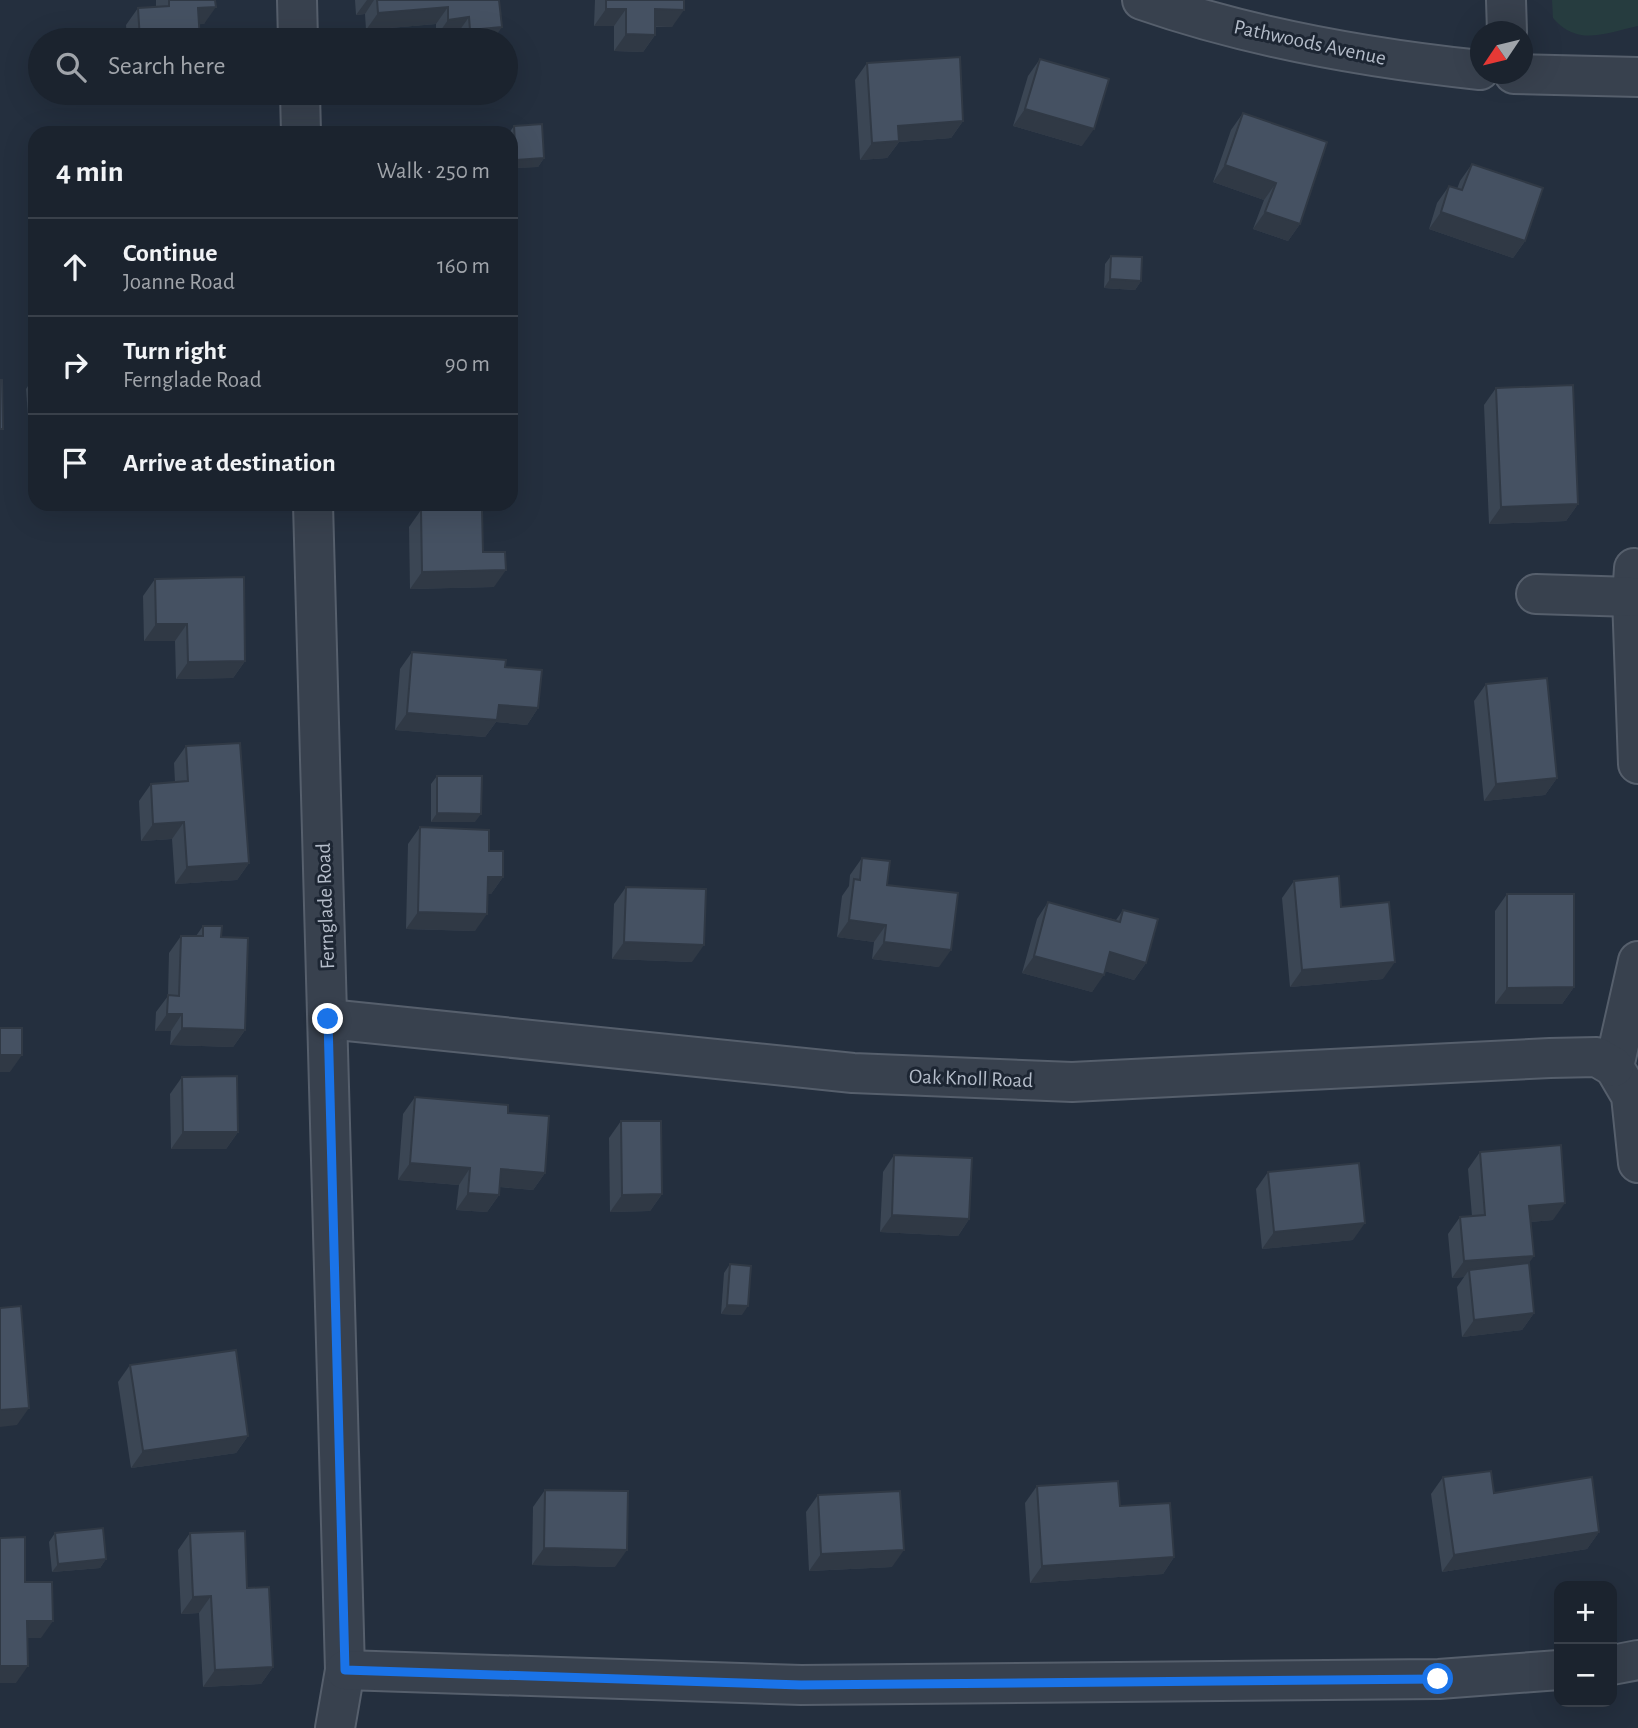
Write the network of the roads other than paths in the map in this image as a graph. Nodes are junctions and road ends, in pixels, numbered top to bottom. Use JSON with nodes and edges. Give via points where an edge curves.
{"nodes":[{"id":1,"x":297,"y":0,"type":"edge"},
{"id":2,"x":1142,"y":0,"type":"edge"},
{"id":3,"x":1506,"y":0,"type":"edge"},
{"id":4,"x":1507,"y":21,"type":"edge"},
{"id":5,"x":298,"y":28,"type":"edge"},
{"id":6,"x":1470,"y":69,"type":"edge"},
{"id":7,"x":1533,"y":74,"type":"edge"},
{"id":8,"x":1638,"y":77,"type":"edge"},
{"id":9,"x":300,"y":105,"type":"edge"},
{"id":10,"x":301,"y":126,"type":"edge"},
{"id":11,"x":313,"y":511,"type":"edge"},
{"id":12,"x":1536,"y":594,"type":"dead end"},
{"id":13,"x":1638,"y":764,"type":"edge"},
{"id":14,"x":1638,"y":961,"type":"edge"},
{"id":15,"x":328,"y":1019,"type":"junction"},
{"id":16,"x":1614,"y":1067,"type":"junction"},
{"id":17,"x":1638,"y":1163,"type":"edge"},
{"id":18,"x":1638,"y":1660,"type":"edge"},
{"id":19,"x":1617,"y":1664,"type":"edge"},
{"id":20,"x":345,"y":1670,"type":"junction"},
{"id":21,"x":1554,"y":1670,"type":"edge"},
{"id":22,"x":335,"y":1728,"type":"edge"}],
"edges":[{"from":1,"to":5,"type":"street"},
{"from":2,"to":6,"type":"street","name":"Pathwoods Avenue","via":[[1353,54]]},
{"from":3,"to":4,"type":"street"},
{"from":7,"to":8,"type":"street"},
{"from":9,"to":10,"type":"street"},
{"from":11,"to":15,"type":"street","name":"Fernglade Road"},
{"from":12,"to":13,"type":"street","via":[[1633,583]]},
{"from":14,"to":16,"type":"street"},
{"from":15,"to":16,"type":"street","name":"Oak Knoll Road","via":[[853,1073],[1072,1082],[1597,1057]]},
{"from":15,"to":20,"type":"street","name":"Fernglade Road"},
{"from":16,"to":17,"type":"street","via":[[1631,1096]]},
{"from":18,"to":19,"type":"street"},
{"from":20,"to":21,"type":"street","via":[[801,1685],[1438,1679]]},
{"from":20,"to":22,"type":"street","name":"Fernglade Road"}]}
